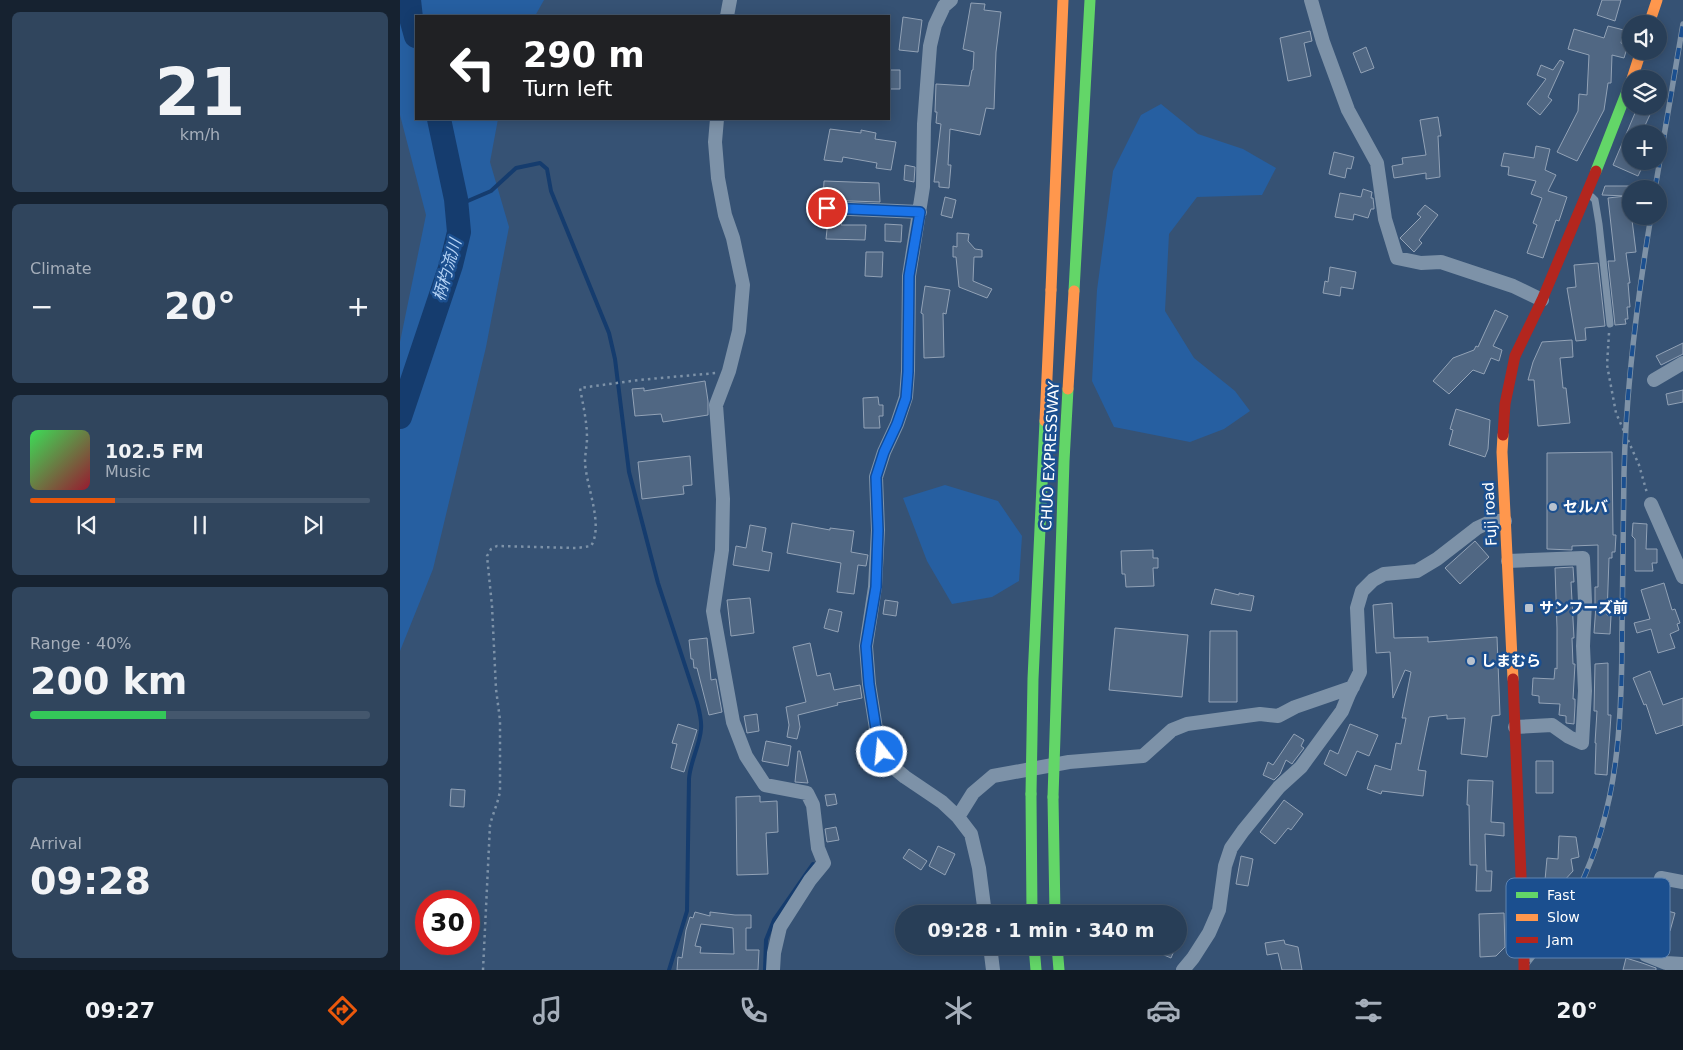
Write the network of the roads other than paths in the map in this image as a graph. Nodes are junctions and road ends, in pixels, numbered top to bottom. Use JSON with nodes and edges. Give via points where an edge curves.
{"nodes":[{"id":1,"x":730,"y":0,"type":"edge"},
{"id":2,"x":950,"y":0,"type":"edge"},
{"id":3,"x":1064,"y":0,"type":"edge"},
{"id":4,"x":1090,"y":0,"type":"edge"},
{"id":5,"x":1312,"y":0,"type":"edge"},
{"id":6,"x":1656,"y":0,"type":"edge"},
{"id":7,"x":726,"y":15,"type":"edge"},
{"id":8,"x":1652,"y":15,"type":"edge"},
{"id":9,"x":1622,"y":105,"type":"edge"},
{"id":10,"x":718,"y":120,"type":"edge"},
{"id":11,"x":1587,"y":193,"type":"junction"},
{"id":12,"x":827,"y":208,"type":"dead end"},
{"id":13,"x":920,"y":212,"type":"junction"},
{"id":14,"x":1542,"y":300,"type":"junction"},
{"id":15,"x":1610,"y":324,"type":"road end"},
{"id":16,"x":1683,"y":363,"type":"edge"},
{"id":17,"x":1654,"y":380,"type":"dead end"},
{"id":18,"x":1651,"y":504,"type":"road end"},
{"id":19,"x":1504,"y":521,"type":"junction"},
{"id":20,"x":1508,"y":561,"type":"junction"},
{"id":21,"x":1683,"y":576,"type":"edge"},
{"id":22,"x":1353,"y":687,"type":"junction"},
{"id":23,"x":1515,"y":727,"type":"junction"},
{"id":24,"x":958,"y":817,"type":"junction"},
{"id":25,"x":1521,"y":878,"type":"edge"},
{"id":26,"x":1670,"y":880,"type":"edge"},
{"id":27,"x":1683,"y":882,"type":"edge"},
{"id":28,"x":984,"y":905,"type":"edge"},
{"id":29,"x":1032,"y":905,"type":"edge"},
{"id":30,"x":1055,"y":905,"type":"edge"},
{"id":31,"x":991,"y":955,"type":"edge"},
{"id":32,"x":1035,"y":955,"type":"edge"},
{"id":33,"x":1058,"y":955,"type":"edge"},
{"id":34,"x":1651,"y":958,"type":"edge"},
{"id":35,"x":1683,"y":964,"type":"edge"},
{"id":36,"x":1666,"y":967,"type":"edge"},
{"id":37,"x":773,"y":970,"type":"edge"},
{"id":38,"x":993,"y":970,"type":"edge"},
{"id":39,"x":1036,"y":970,"type":"edge"},
{"id":40,"x":1059,"y":970,"type":"edge"},
{"id":41,"x":1183,"y":970,"type":"edge"}],
"edges":[{"from":1,"to":7,"type":"street"},
{"from":2,"to":13,"type":"street","via":[[934,25],[930,46]]},
{"from":3,"to":29,"type":"highway","name":"CHUO EXPRESSWAY","bridge":true,"via":[[1033,680]]},
{"from":4,"to":30,"type":"highway","name":"CHUO EXPRESSWAY","bridge":true,"via":[[1064,462],[1053,796]]},
{"from":5,"to":14,"type":"street","via":[[1323,42],[1348,110],[1377,163],[1385,219],[1397,258],[1421,263],[1441,262],[1513,286]]},
{"from":6,"to":8,"type":"highway"},
{"from":9,"to":11,"type":"highway","name":"Fuji road"},
{"from":10,"to":37,"type":"street","via":[[715,142],[718,178],[743,285],[739,331],[716,405],[723,499],[722,550],[713,611],[733,722],[746,756],[765,785],[808,793],[818,848],[824,863],[780,927]]},
{"from":11,"to":14,"type":"highway","name":"Fuji road"},
{"from":11,"to":15,"type":"lane","via":[[1595,200],[1598,216]]},
{"from":12,"to":13,"type":"street"},
{"from":13,"to":24,"type":"street","via":[[909,276],[906,398],[876,477],[876,587],[866,646],[875,727],[882,752],[905,777]]},
{"from":14,"to":19,"type":"highway","name":"Fuji road","via":[[1515,356],[1505,404],[1502,452]]},
{"from":16,"to":17,"type":"street"},
{"from":18,"to":21,"type":"street"},
{"from":19,"to":20,"type":"highway","name":"Fuji road"},
{"from":19,"to":22,"type":"street","via":[[1492,521],[1477,528],[1417,571],[1384,574],[1362,591],[1357,608],[1360,672]]},
{"from":20,"to":23,"type":"highway","name":"Fuji road"},
{"from":20,"to":23,"type":"street","via":[[1583,558],[1585,601],[1582,743],[1552,725]]},
{"from":22,"to":24,"type":"street","via":[[1278,716],[1260,714],[1187,724],[1172,730],[1143,756],[1068,762],[993,776],[973,793]]},
{"from":22,"to":41,"type":"street","via":[[1342,711],[1301,767],[1279,787],[1231,848],[1219,910],[1209,933]]},
{"from":23,"to":25,"type":"highway","name":"Fuji road","bridge":true},
{"from":24,"to":28,"type":"street","via":[[971,834]]},
{"from":26,"to":27,"type":"street"},
{"from":31,"to":38,"type":"street"},
{"from":32,"to":39,"type":"highway"},
{"from":33,"to":40,"type":"highway"},
{"from":34,"to":36,"type":"street"},
{"from":35,"to":36,"type":"street"}]}
